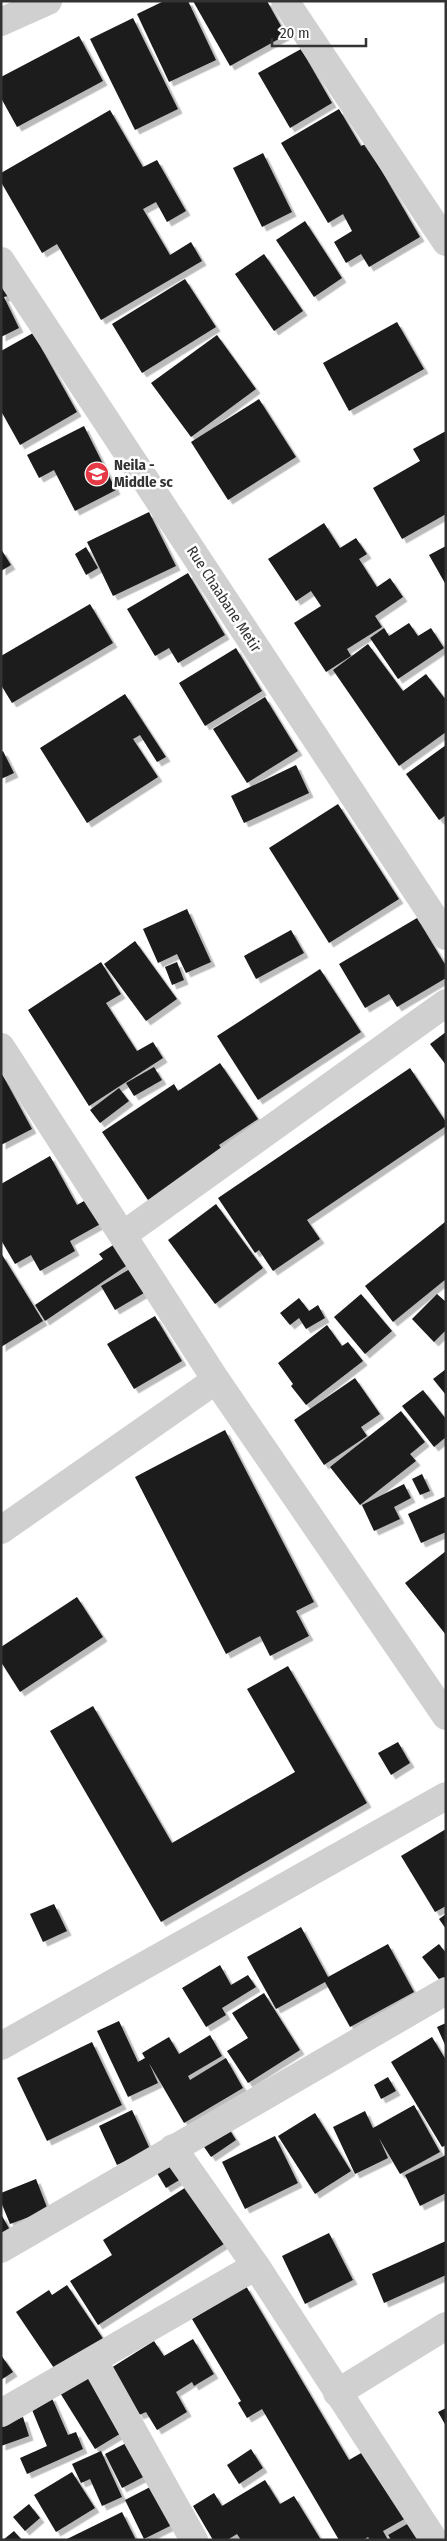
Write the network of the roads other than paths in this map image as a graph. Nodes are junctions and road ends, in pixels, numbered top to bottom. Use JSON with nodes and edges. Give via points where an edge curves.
{"nodes":[{"id":1,"x":48,"y":1,"type":"edge"},
{"id":2,"x":285,"y":1,"type":"edge"},
{"id":3,"x":1,"y":22,"type":"edge"},
{"id":4,"x":446,"y":242,"type":"edge"},
{"id":5,"x":1,"y":261,"type":"edge"},
{"id":6,"x":446,"y":936,"type":"edge"},
{"id":7,"x":446,"y":1003,"type":"edge"},
{"id":8,"x":1,"y":1047,"type":"edge"},
{"id":9,"x":124,"y":1235,"type":"junction"},
{"id":10,"x":216,"y":1380,"type":"junction"},
{"id":11,"x":1,"y":1530,"type":"edge"},
{"id":12,"x":446,"y":1716,"type":"edge"},
{"id":13,"x":446,"y":1796,"type":"edge"},
{"id":14,"x":446,"y":1991,"type":"edge"},
{"id":15,"x":1,"y":2046,"type":"edge"},
{"id":16,"x":173,"y":2148,"type":"junction"},
{"id":17,"x":1,"y":2249,"type":"edge"},
{"id":18,"x":256,"y":2266,"type":"junction"},
{"id":19,"x":446,"y":2326,"type":"edge"},
{"id":20,"x":94,"y":2361,"type":"junction"},
{"id":21,"x":337,"y":2393,"type":"junction"},
{"id":22,"x":1,"y":2413,"type":"edge"},
{"id":23,"x":194,"y":2540,"type":"edge"},
{"id":24,"x":434,"y":2540,"type":"edge"}],
"edges":[{"from":1,"to":3,"type":"street"},
{"from":2,"to":4,"type":"street"},
{"from":5,"to":6,"type":"street","name":"Rue Chaabane Metir"},
{"from":7,"to":9,"type":"street"},
{"from":8,"to":9,"type":"street"},
{"from":9,"to":10,"type":"street"},
{"from":10,"to":11,"type":"street"},
{"from":10,"to":12,"type":"street"},
{"from":13,"to":15,"type":"street"},
{"from":14,"to":16,"type":"street"},
{"from":16,"to":17,"type":"street"},
{"from":16,"to":18,"type":"street"},
{"from":18,"to":20,"type":"street"},
{"from":18,"to":21,"type":"street"},
{"from":19,"to":21,"type":"street"},
{"from":20,"to":22,"type":"street"},
{"from":20,"to":23,"type":"street"},
{"from":21,"to":24,"type":"street"}]}
